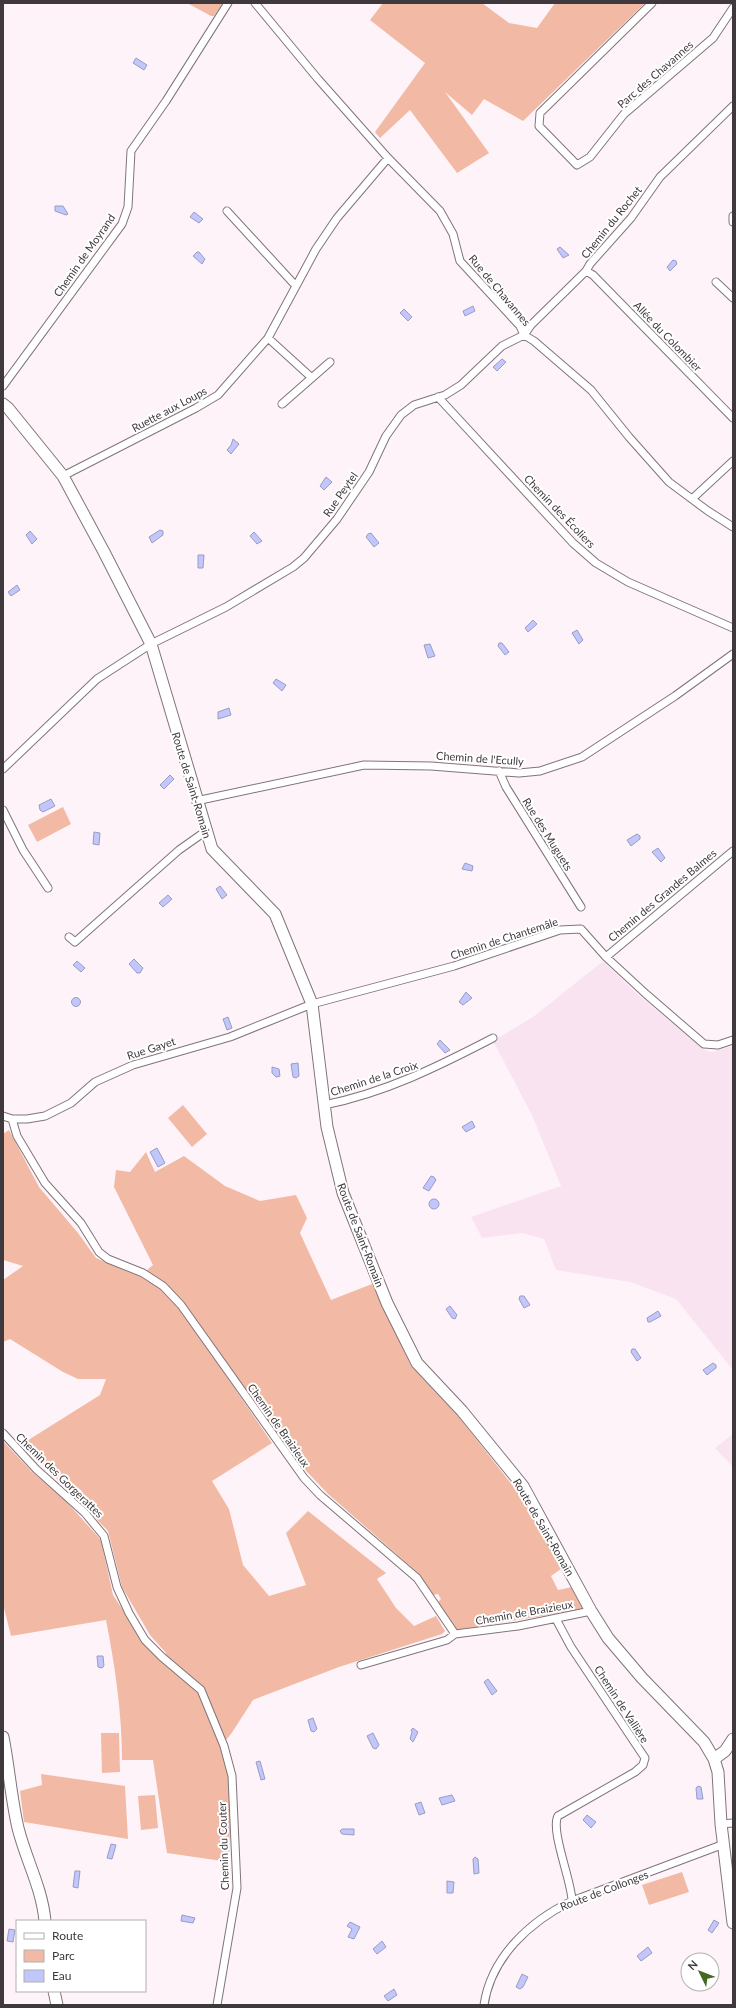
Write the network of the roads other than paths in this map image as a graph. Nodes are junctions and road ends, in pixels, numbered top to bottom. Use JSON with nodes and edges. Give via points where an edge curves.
{"nodes":[{"id":1,"x":228,"y":3,"type":"edge"},
{"id":2,"x":255,"y":3,"type":"edge"},
{"id":3,"x":652,"y":3,"type":"edge"},
{"id":4,"x":733,"y":8,"type":"edge"},
{"id":5,"x":733,"y":106,"type":"edge"},
{"id":6,"x":388,"y":158,"type":"junction"},
{"id":7,"x":227,"y":210,"type":"dead end"},
{"id":8,"x":733,"y":216,"type":"edge"},
{"id":9,"x":733,"y":222,"type":"edge"},
{"id":10,"x":586,"y":271,"type":"junction"},
{"id":11,"x":716,"y":282,"type":"dead end"},
{"id":12,"x":295,"y":284,"type":"junction"},
{"id":13,"x":733,"y":298,"type":"edge"},
{"id":14,"x":524,"y":335,"type":"junction"},
{"id":15,"x":268,"y":338,"type":"junction"},
{"id":16,"x":330,"y":362,"type":"dead end"},
{"id":17,"x":312,"y":378,"type":"junction"},
{"id":18,"x":3,"y":386,"type":"edge"},
{"id":19,"x":438,"y":397,"type":"junction"},
{"id":20,"x":3,"y":404,"type":"edge"},
{"id":21,"x":282,"y":404,"type":"dead end"},
{"id":22,"x":733,"y":418,"type":"edge"},
{"id":23,"x":733,"y":460,"type":"edge"},
{"id":24,"x":63,"y":476,"type":"junction"},
{"id":25,"x":692,"y":499,"type":"junction"},
{"id":26,"x":733,"y":527,"type":"edge"},
{"id":27,"x":733,"y":628,"type":"edge"},
{"id":28,"x":151,"y":644,"type":"junction"},
{"id":29,"x":733,"y":654,"type":"edge"},
{"id":30,"x":3,"y":769,"type":"edge"},
{"id":31,"x":499,"y":771,"type":"junction"},
{"id":32,"x":196,"y":801,"type":"junction"},
{"id":33,"x":3,"y":810,"type":"edge"},
{"id":34,"x":206,"y":831,"type":"junction"},
{"id":35,"x":733,"y":851,"type":"edge"},
{"id":36,"x":48,"y":888,"type":"dead end"},
{"id":37,"x":581,"y":907,"type":"dead end"},
{"id":38,"x":69,"y":937,"type":"dead end"},
{"id":39,"x":606,"y":957,"type":"junction"},
{"id":40,"x":312,"y":1004,"type":"junction"},
{"id":41,"x":493,"y":1038,"type":"dead end"},
{"id":42,"x":733,"y":1040,"type":"edge"},
{"id":43,"x":324,"y":1105,"type":"junction"},
{"id":44,"x":3,"y":1116,"type":"edge"},
{"id":45,"x":12,"y":1119,"type":"junction"},
{"id":46,"x":3,"y":1433,"type":"edge"},
{"id":47,"x":591,"y":1611,"type":"junction"},
{"id":48,"x":556,"y":1619,"type":"junction"},
{"id":49,"x":455,"y":1634,"type":"junction"},
{"id":50,"x":361,"y":1665,"type":"dead end"},
{"id":51,"x":201,"y":1690,"type":"joint"},
{"id":52,"x":3,"y":1737,"type":"edge"},
{"id":53,"x":733,"y":1739,"type":"edge"},
{"id":54,"x":714,"y":1759,"type":"junction"},
{"id":55,"x":6,"y":1771,"type":"edge"},
{"id":56,"x":733,"y":1823,"type":"edge"},
{"id":57,"x":722,"y":1824,"type":"junction"},
{"id":58,"x":724,"y":1844,"type":"junction"},
{"id":59,"x":572,"y":1901,"type":"junction"},
{"id":60,"x":45,"y":1920,"type":"edge"},
{"id":61,"x":733,"y":1923,"type":"edge"},
{"id":62,"x":54,"y":1992,"type":"edge"},
{"id":63,"x":57,"y":2005,"type":"edge"},
{"id":64,"x":217,"y":2005,"type":"edge"},
{"id":65,"x":484,"y":2005,"type":"edge"}],
"edges":[{"from":1,"to":18,"type":"street","name":"Chemin de Moyrand","via":[[131,151],[128,207],[122,224]]},
{"from":2,"to":6,"type":"street","name":"Rue de Chavannes"},
{"from":3,"to":4,"type":"street","name":"Parc des Chavannes","via":[[540,113],[540,126],[577,165],[590,157],[624,114],[713,38]]},
{"from":5,"to":10,"type":"street","name":"Chemin du Rochet","via":[[660,177],[631,218]]},
{"from":6,"to":12,"type":"street","name":"Ruette aux Loups","via":[[337,218]]},
{"from":6,"to":14,"type":"street","name":"Rue de Chavannes","via":[[440,211],[453,234],[460,261],[520,326]]},
{"from":7,"to":12,"type":"street"},
{"from":8,"to":9,"type":"street"},
{"from":10,"to":14,"type":"street","name":"Chemin du Rochet","via":[[530,325]]},
{"from":10,"to":22,"type":"street","name":"Allée du Colombier","via":[[593,275]]},
{"from":11,"to":13,"type":"street"},
{"from":12,"to":15,"type":"street","name":"Ruette aux Loups"},
{"from":14,"to":19,"type":"street","name":"Rue Peytel","via":[[502,346],[461,385]]},
{"from":14,"to":25,"type":"street","name":"Rue de Chavannes","via":[[591,390],[669,482]]},
{"from":15,"to":17,"type":"street"},
{"from":15,"to":24,"type":"street","name":"Ruette aux Loups","via":[[218,395]]},
{"from":16,"to":17,"type":"street"},
{"from":17,"to":21,"type":"street"},
{"from":19,"to":27,"type":"street","name":"Chemin des Écoliers","via":[[573,543],[596,563],[628,582]]},
{"from":19,"to":28,"type":"street","name":"Rue Peytel","via":[[414,405],[401,415],[386,436],[369,472],[350,501],[304,558],[226,607]]},
{"from":20,"to":24,"type":"main road","name":"Route de Saint-Romain","via":[[34,438]]},
{"from":23,"to":25,"type":"street"},
{"from":24,"to":28,"type":"main road","name":"Route de Saint-Romain"},
{"from":25,"to":26,"type":"street","name":"Rue de Chavannes"},
{"from":28,"to":30,"type":"street","name":"Rue Peytel","via":[[97,679]]},
{"from":28,"to":32,"type":"main road","name":"Route de Saint-Romain"},
{"from":29,"to":31,"type":"street","name":"Chemin de l'Ecully","via":[[582,757],[540,771]]},
{"from":31,"to":32,"type":"street","name":"Chemin de l'Ecully","via":[[403,764],[364,765]]},
{"from":31,"to":37,"type":"street","name":"Rue des Muguets"},
{"from":32,"to":34,"type":"main road","name":"Route de Saint-Romain"},
{"from":33,"to":36,"type":"street","via":[[23,850]]},
{"from":34,"to":38,"type":"street","via":[[179,850],[75,942]]},
{"from":34,"to":40,"type":"main road","name":"Route de Saint-Romain","via":[[212,849],[275,914]]},
{"from":35,"to":39,"type":"street","name":"Chemin des Grandes Balmes"},
{"from":39,"to":40,"type":"street","name":"Chemin de Chantemâle","via":[[581,929],[560,930],[454,966]]},
{"from":39,"to":42,"type":"street","name":"Chemin de Chantemâle","via":[[704,1044],[718,1045]]},
{"from":40,"to":43,"type":"main road","name":"Route de Saint-Romain"},
{"from":40,"to":45,"type":"street","name":"Rue Gayet","via":[[230,1036],[133,1065],[95,1082],[71,1103],[45,1116],[27,1120]]},
{"from":41,"to":43,"type":"street","name":"Chemin de la Croix","via":[[416,1077]]},
{"from":43,"to":47,"type":"main road","name":"Route de Saint-Romain","via":[[342,1193],[387,1303],[417,1363],[462,1411],[523,1486]]},
{"from":44,"to":45,"type":"street","name":"Rue Gayet"},
{"from":45,"to":49,"type":"street","name":"Chemin de Braizieux","via":[[18,1136],[45,1183],[81,1223],[99,1252],[108,1259],[143,1273],[163,1286],[181,1305],[304,1478],[320,1495],[417,1578]]},
{"from":46,"to":51,"type":"street","name":"Chemin des Gorgerattes","via":[[36,1469],[97,1526],[104,1536],[117,1587],[145,1640]]},
{"from":47,"to":48,"type":"street","name":"Chemin de Braizieux"},
{"from":47,"to":54,"type":"main road","name":"Route de Saint-Romain","via":[[620,1653],[704,1742]]},
{"from":48,"to":49,"type":"street","name":"Chemin de Braizieux","via":[[487,1632]]},
{"from":48,"to":59,"type":"street","name":"Chemin de Vallière","via":[[571,1647],[645,1758],[645,1762],[635,1772],[556,1819],[557,1837],[572,1891]]},
{"from":49,"to":50,"type":"street","via":[[440,1642]]},
{"from":51,"to":64,"type":"street","name":"Chemin du Couter","via":[[224,1746],[232,1776],[237,1871],[237,1888]]},
{"from":52,"to":55,"type":"main road"},
{"from":53,"to":54,"type":"main road"},
{"from":54,"to":57,"type":"main road","name":"Route de Saint-Romain","via":[[718,1772]]},
{"from":55,"to":60,"type":"main road","via":[[26,1856],[41,1896]]},
{"from":56,"to":57,"type":"street"},
{"from":57,"to":58,"type":"main road","name":"Route de Saint-Romain"},
{"from":58,"to":59,"type":"street","name":"Route de Collonges"},
{"from":58,"to":61,"type":"main road","name":"Route de Saint-Romain"},
{"from":59,"to":65,"type":"street","name":"Route de Collonges","via":[[534,1924],[513,1945],[491,1978]]},
{"from":62,"to":63,"type":"main road"}]}
